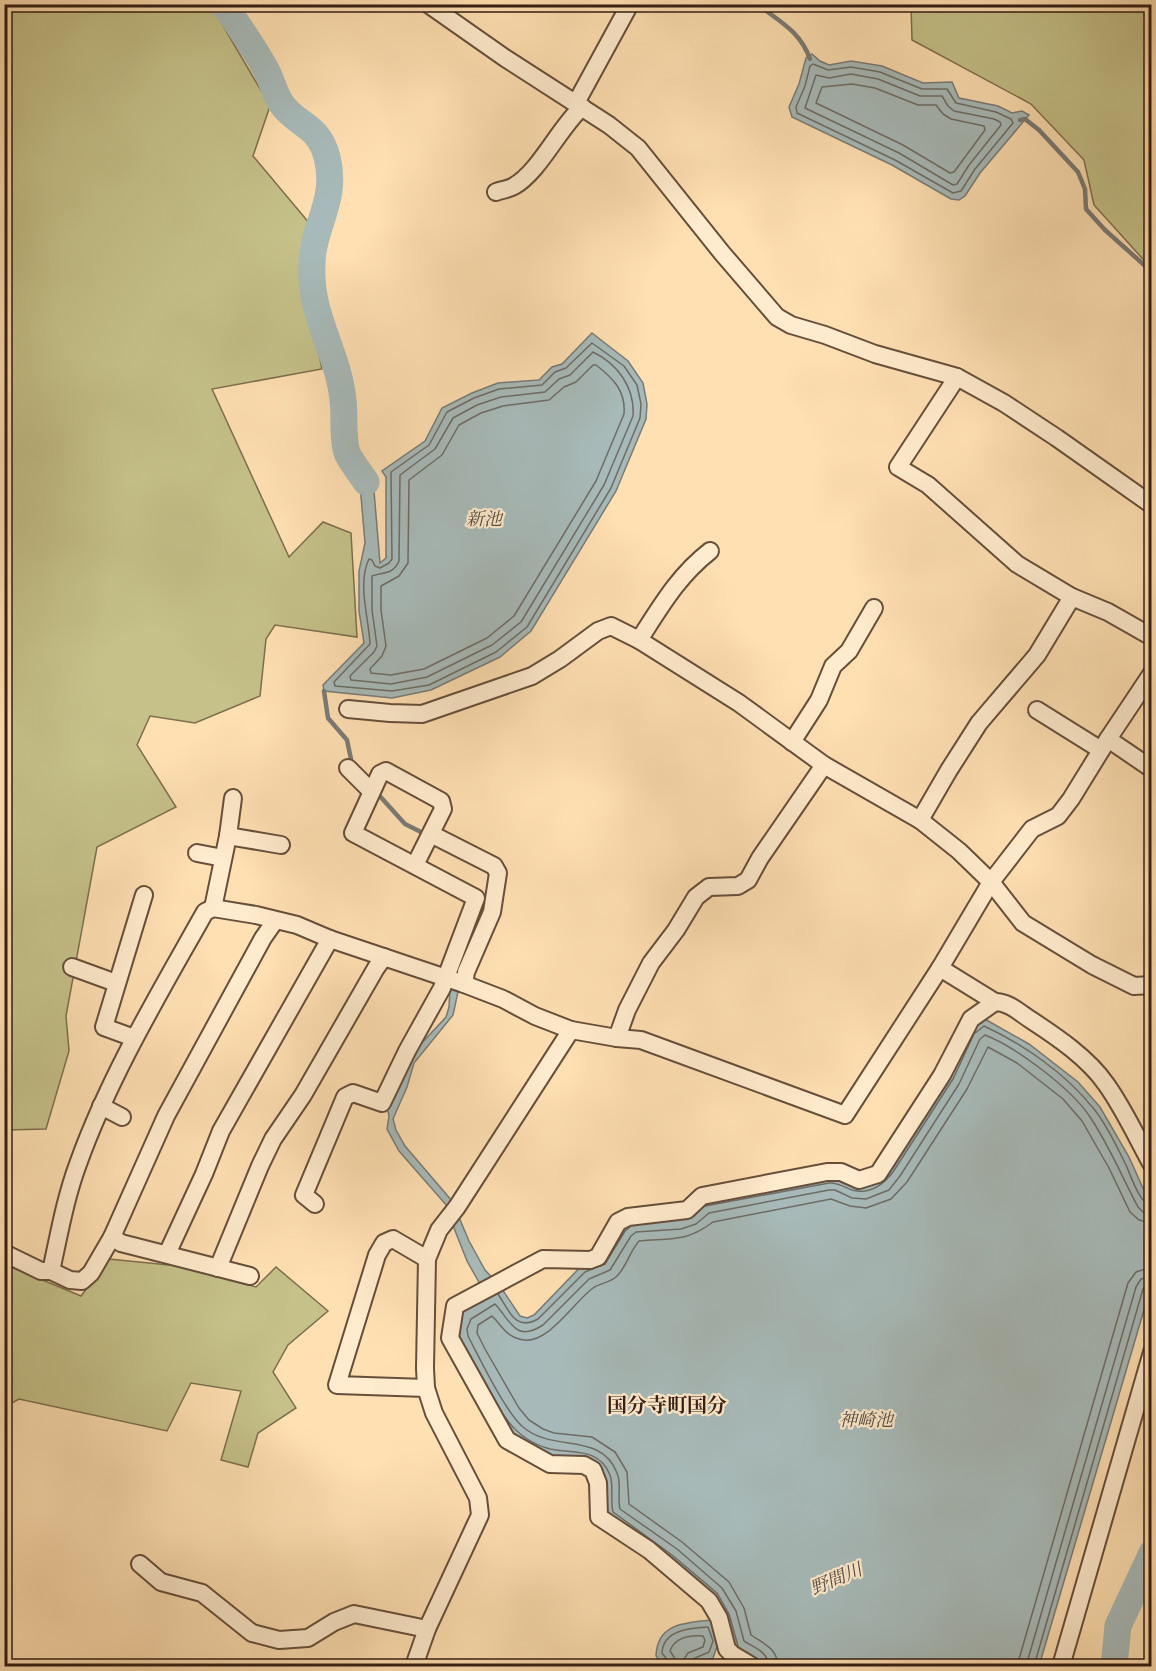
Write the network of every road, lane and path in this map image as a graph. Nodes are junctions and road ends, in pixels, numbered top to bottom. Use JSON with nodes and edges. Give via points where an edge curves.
{"nodes":[{"id":1,"x":428,"y":4,"type":"edge"},
{"id":2,"x":630,"y":4,"type":"edge"},
{"id":3,"x":579,"y":105,"type":"junction"},
{"id":4,"x":496,"y":192,"type":"dead end"},
{"id":5,"x":957,"y":377,"type":"junction"},
{"id":6,"x":1152,"y":505,"type":"edge"},
{"id":7,"x":710,"y":551,"type":"dead end"},
{"id":8,"x":1072,"y":597,"type":"junction"},
{"id":9,"x":874,"y":608,"type":"dead end"},
{"id":10,"x":1152,"y":638,"type":"edge"},
{"id":11,"x":639,"y":640,"type":"junction"},
{"id":12,"x":1152,"y":673,"type":"edge"},
{"id":13,"x":348,"y":708,"type":"dead end"},
{"id":14,"x":1037,"y":710,"type":"dead end"},
{"id":15,"x":792,"y":742,"type":"junction"},
{"id":16,"x":1104,"y":744,"type":"junction"},
{"id":17,"x":824,"y":765,"type":"junction"},
{"id":18,"x":348,"y":768,"type":"dead end"},
{"id":19,"x":1152,"y":769,"type":"edge"},
{"id":20,"x":371,"y":791,"type":"junction"},
{"id":21,"x":233,"y":798,"type":"dead end"},
{"id":22,"x":920,"y":820,"type":"junction"},
{"id":23,"x":431,"y":834,"type":"junction"},
{"id":24,"x":228,"y":836,"type":"junction"},
{"id":25,"x":281,"y":845,"type":"dead end"},
{"id":26,"x":197,"y":853,"type":"dead end"},
{"id":27,"x":223,"y":858,"type":"junction"},
{"id":28,"x":415,"y":866,"type":"junction"},
{"id":29,"x":991,"y":882,"type":"junction"},
{"id":30,"x":144,"y":895,"type":"dead end"},
{"id":31,"x":213,"y":908,"type":"junction"},
{"id":32,"x":275,"y":921,"type":"junction"},
{"id":33,"x":330,"y":939,"type":"junction"},
{"id":34,"x":384,"y":957,"type":"junction"},
{"id":35,"x":72,"y":967,"type":"dead end"},
{"id":36,"x":940,"y":968,"type":"junction"},
{"id":37,"x":455,"y":981,"type":"junction"},
{"id":38,"x":116,"y":983,"type":"junction"},
{"id":39,"x":1152,"y":985,"type":"edge"},
{"id":40,"x":995,"y":1002,"type":"junction"},
{"id":41,"x":571,"y":1030,"type":"junction"},
{"id":42,"x":134,"y":1038,"type":"junction"},
{"id":43,"x":617,"y":1038,"type":"junction"},
{"id":44,"x":101,"y":1106,"type":"junction"},
{"id":45,"x":122,"y":1117,"type":"dead end"},
{"id":46,"x":1152,"y":1166,"type":"edge"},
{"id":47,"x":315,"y":1204,"type":"dead end"},
{"id":48,"x":112,"y":1237,"type":"junction"},
{"id":49,"x":4,"y":1253,"type":"edge"},
{"id":50,"x":167,"y":1254,"type":"junction"},
{"id":51,"x":427,"y":1259,"type":"junction"},
{"id":52,"x":218,"y":1268,"type":"junction"},
{"id":53,"x":51,"y":1270,"type":"junction"},
{"id":54,"x":250,"y":1276,"type":"dead end"},
{"id":55,"x":1152,"y":1352,"type":"edge"},
{"id":56,"x":426,"y":1388,"type":"junction"},
{"id":57,"x":140,"y":1564,"type":"dead end"},
{"id":58,"x":427,"y":1629,"type":"junction"},
{"id":59,"x":414,"y":1666,"type":"edge"},
{"id":60,"x":752,"y":1666,"type":"edge"},
{"id":61,"x":1061,"y":1666,"type":"edge"}],
"edges":[{"from":1,"to":3,"type":"street"},
{"from":2,"to":3,"type":"street"},
{"from":3,"to":4,"type":"street","via":[[532,170],[514,186]]},
{"from":3,"to":5,"type":"street","via":[[638,148],[777,317],[875,354]]},
{"from":5,"to":6,"type":"street","via":[[1004,403]]},
{"from":5,"to":8,"type":"street","via":[[898,467],[928,485],[1017,564]]},
{"from":7,"to":11,"type":"street","via":[[670,590]]},
{"from":8,"to":10,"type":"street","via":[[1108,612]]},
{"from":8,"to":22,"type":"street","via":[[1037,655],[979,723]]},
{"from":9,"to":15,"type":"street","via":[[849,651],[833,666],[819,700]]},
{"from":11,"to":13,"type":"street","via":[[611,626],[531,676],[422,714]]},
{"from":11,"to":15,"type":"street","via":[[739,703]]},
{"from":12,"to":16,"type":"street"},
{"from":14,"to":16,"type":"street"},
{"from":15,"to":17,"type":"street"},
{"from":16,"to":19,"type":"street"},
{"from":16,"to":29,"type":"street","via":[[1058,816],[1032,829]]},
{"from":17,"to":22,"type":"street"},
{"from":17,"to":43,"type":"street","via":[[748,880],[738,886],[710,887],[696,897],[651,963]]},
{"from":18,"to":20,"type":"street"},
{"from":20,"to":23,"type":"street","via":[[386,771],[441,801],[443,809]]},
{"from":20,"to":28,"type":"street","via":[[353,833]]},
{"from":21,"to":24,"type":"street"},
{"from":22,"to":29,"type":"street"},
{"from":23,"to":28,"type":"street"},
{"from":23,"to":37,"type":"street","via":[[494,866],[498,873],[492,912],[466,972]]},
{"from":24,"to":25,"type":"street"},
{"from":24,"to":27,"type":"street"},
{"from":26,"to":27,"type":"street"},
{"from":27,"to":31,"type":"street"},
{"from":28,"to":37,"type":"street","via":[[476,898]]},
{"from":29,"to":36,"type":"street"},
{"from":29,"to":39,"type":"street","via":[[1023,923],[1134,986]]},
{"from":30,"to":38,"type":"street"},
{"from":31,"to":32,"type":"street"},
{"from":31,"to":42,"type":"street","via":[[205,912]]},
{"from":32,"to":33,"type":"street","via":[[297,925]]},
{"from":32,"to":48,"type":"street","via":[[166,1116]]},
{"from":33,"to":34,"type":"street"},
{"from":33,"to":50,"type":"street","via":[[221,1131]]},
{"from":34,"to":37,"type":"street"},
{"from":34,"to":52,"type":"street","via":[[273,1139]]},
{"from":35,"to":38,"type":"street"},
{"from":36,"to":40,"type":"street"},
{"from":36,"to":43,"type":"street","via":[[845,1115],[641,1040]]},
{"from":37,"to":41,"type":"street"},
{"from":37,"to":47,"type":"street","via":[[441,988],[382,1103],[353,1093],[345,1097],[304,1195]]},
{"from":38,"to":42,"type":"street","via":[[104,1027]]},
{"from":40,"to":46,"type":"street","via":[[1004,1002],[1037,1024],[1077,1054],[1105,1082]]},
{"from":40,"to":60,"type":"street","via":[[970,1019],[942,1075],[878,1174],[859,1180],[841,1172],[827,1172],[702,1196],[687,1210],[628,1217],[618,1222],[598,1257],[543,1259],[455,1306],[450,1338],[507,1440],[550,1464],[593,1470],[598,1483],[599,1517],[649,1550],[709,1601],[732,1654]]},
{"from":41,"to":43,"type":"street"},
{"from":41,"to":51,"type":"street","via":[[439,1230]]},
{"from":42,"to":44,"type":"street"},
{"from":44,"to":45,"type":"street"},
{"from":44,"to":53,"type":"street","via":[[65,1206]]},
{"from":48,"to":50,"type":"street","via":[[120,1243]]},
{"from":48,"to":53,"type":"street","via":[[82,1281],[70,1280]]},
{"from":49,"to":53,"type":"street","via":[[41,1271]]},
{"from":50,"to":52,"type":"street"},
{"from":51,"to":56,"type":"street"},
{"from":51,"to":56,"type":"street","via":[[393,1239],[384,1243],[337,1385]]},
{"from":52,"to":54,"type":"street"},
{"from":55,"to":61,"type":"street"},
{"from":56,"to":58,"type":"street","via":[[434,1413],[478,1498],[480,1515]]},
{"from":57,"to":58,"type":"street","via":[[161,1582],[202,1593],[252,1633],[279,1640],[308,1638],[354,1614]]},
{"from":58,"to":59,"type":"street"}]}
